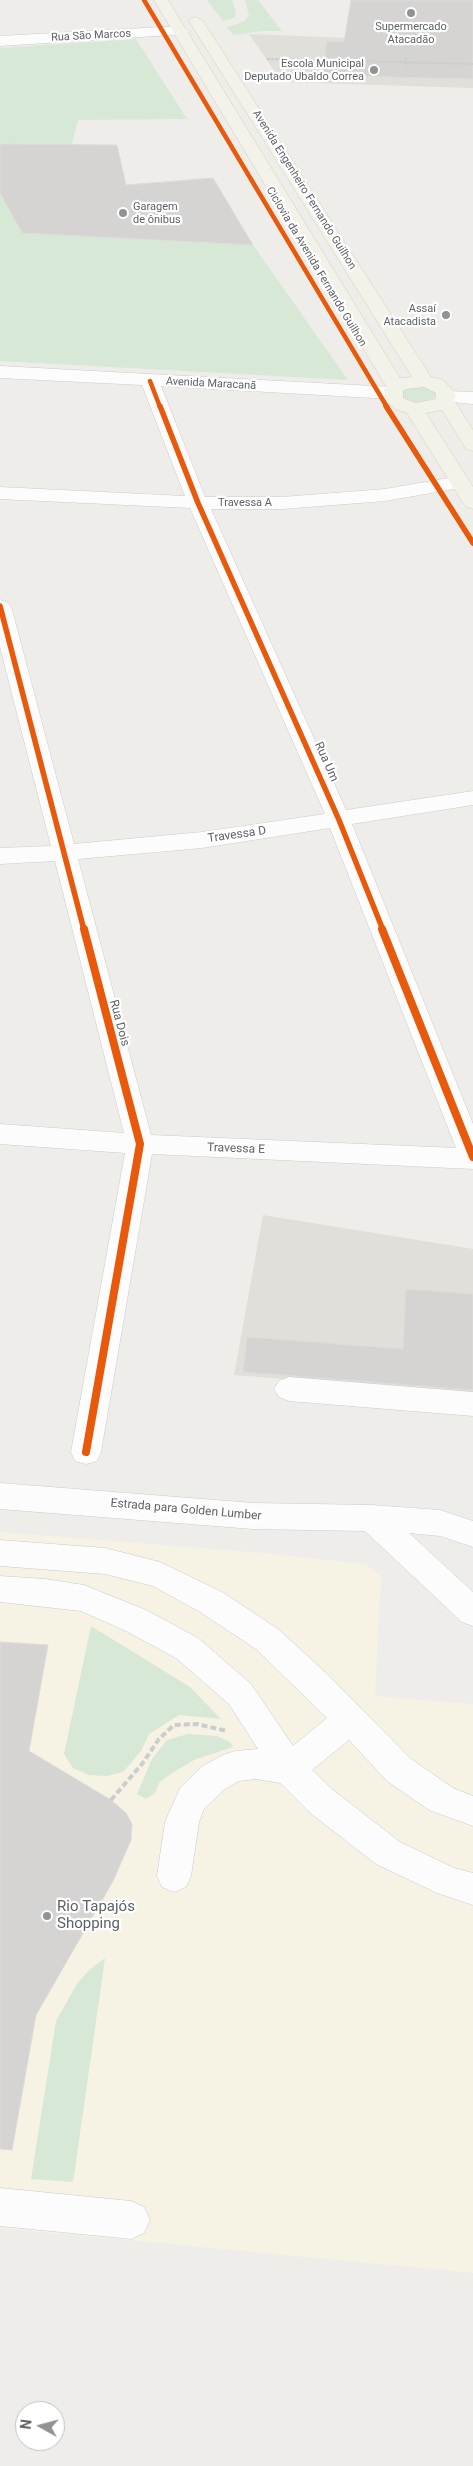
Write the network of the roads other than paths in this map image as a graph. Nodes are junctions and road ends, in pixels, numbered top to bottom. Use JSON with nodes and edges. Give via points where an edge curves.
{"nodes":[{"id":1,"x":161,"y":0,"type":"edge"},
{"id":2,"x":188,"y":8,"type":"dead end"},
{"id":3,"x":181,"y":31,"type":"junction"},
{"id":4,"x":0,"y":41,"type":"edge"},
{"id":5,"x":0,"y":372,"type":"edge"},
{"id":6,"x":150,"y":380,"type":"junction"},
{"id":7,"x":424,"y":381,"type":"junction"},
{"id":8,"x":394,"y":390,"type":"junction"},
{"id":9,"x":446,"y":398,"type":"junction"},
{"id":10,"x":473,"y":398,"type":"edge"},
{"id":11,"x":414,"y":409,"type":"junction"},
{"id":12,"x":473,"y":445,"type":"edge"},
{"id":13,"x":460,"y":482,"type":"junction"},
{"id":14,"x":0,"y":494,"type":"edge"},
{"id":15,"x":473,"y":502,"type":"edge"},
{"id":16,"x":198,"y":503,"type":"junction"},
{"id":17,"x":0,"y":606,"type":"edge"},
{"id":18,"x":473,"y":798,"type":"edge"},
{"id":19,"x":339,"y":820,"type":"junction"},
{"id":20,"x":63,"y":853,"type":"junction"},
{"id":21,"x":0,"y":856,"type":"edge"},
{"id":22,"x":0,"y":1134,"type":"edge"},
{"id":23,"x":140,"y":1144,"type":"junction"},
{"id":24,"x":473,"y":1158,"type":"edge"},
{"id":25,"x":289,"y":1390,"type":"dead end"},
{"id":26,"x":473,"y":1404,"type":"edge"},
{"id":27,"x":86,"y":1452,"type":"dead end"},
{"id":28,"x":0,"y":1496,"type":"edge"},
{"id":29,"x":372,"y":1518,"type":"junction"},
{"id":30,"x":473,"y":1534,"type":"edge"},
{"id":31,"x":0,"y":1553,"type":"edge"},
{"id":32,"x":0,"y":1589,"type":"edge"},
{"id":33,"x":473,"y":1612,"type":"edge"},
{"id":34,"x":350,"y":1719,"type":"junction"},
{"id":35,"x":289,"y":1769,"type":"junction"},
{"id":36,"x":473,"y":1811,"type":"edge"},
{"id":37,"x":174,"y":1876,"type":"dead end"},
{"id":38,"x":473,"y":1889,"type":"edge"},
{"id":39,"x":0,"y":2207,"type":"edge"},
{"id":40,"x":131,"y":2220,"type":"dead end"}],
"edges":[{"from":1,"to":3,"type":"main road","name":"Avenida Engenheiro Fernando Guilhon"},
{"from":2,"to":7,"type":"main road","name":"Avenida Engenheiro Fernando Guilhon"},
{"from":3,"to":4,"type":"street","name":"Rua São Marcos"},
{"from":3,"to":8,"type":"main road","name":"Avenida Engenheiro Fernando Guilhon"},
{"from":5,"to":6,"type":"street","name":"Avenida Maracanã"},
{"from":6,"to":8,"type":"street","name":"Avenida Maracanã"},
{"from":6,"to":16,"type":"street","name":"Rua Um"},
{"from":7,"to":8,"type":"main road","via":[[405,382]]},
{"from":7,"to":9,"type":"main road","name":"Avenida Engenheiro Fernando Guilhon","via":[[441,387]]},
{"from":8,"to":11,"type":"main road","name":"Avenida Engenheiro Fernando Guilhon","via":[[397,403]]},
{"from":9,"to":10,"type":"street"},
{"from":9,"to":11,"type":"main road","via":[[433,408]]},
{"from":9,"to":12,"type":"main road","name":"Avenida Engenheiro Fernando Guilhon"},
{"from":11,"to":13,"type":"main road","name":"Avenida Engenheiro Fernando Guilhon"},
{"from":13,"to":15,"type":"main road","name":"Avenida Engenheiro Fernando Guilhon"},
{"from":13,"to":16,"type":"street","name":"Travessa A","via":[[332,501]]},
{"from":14,"to":16,"type":"street","name":"Travessa A"},
{"from":16,"to":19,"type":"street","name":"Rua Um"},
{"from":17,"to":20,"type":"street","name":"Rua Dois"},
{"from":18,"to":19,"type":"street","name":"Travessa D"},
{"from":19,"to":20,"type":"street","name":"Travessa D","via":[[202,840]]},
{"from":19,"to":24,"type":"street","name":"Rua Um"},
{"from":20,"to":21,"type":"street","name":"Travessa D"},
{"from":20,"to":23,"type":"street","name":"Rua Dois"},
{"from":22,"to":23,"type":"street","name":"Travessa E"},
{"from":23,"to":24,"type":"street","name":"Travessa E"},
{"from":23,"to":27,"type":"street","name":"Rua Dois"},
{"from":25,"to":26,"type":"street"},
{"from":28,"to":29,"type":"street","name":"Estrada para Golden Lumber","via":[[253,1516]]},
{"from":29,"to":30,"type":"street","name":"Estrada para Golden Lumber","via":[[440,1523]]},
{"from":29,"to":33,"type":"street"},
{"from":31,"to":34,"type":"street","via":[[105,1561],[160,1575],[211,1602],[267,1639]]},
{"from":32,"to":35,"type":"street","via":[[84,1598],[187,1648],[240,1694]]},
{"from":34,"to":35,"type":"street"},
{"from":34,"to":36,"type":"street","via":[[399,1770],[441,1799]]},
{"from":35,"to":37,"type":"street","via":[[256,1764],[235,1766],[213,1778],[192,1799],[182,1822]]},
{"from":35,"to":38,"type":"street","via":[[321,1801],[388,1853],[449,1882]]},
{"from":39,"to":40,"type":"street"}]}
